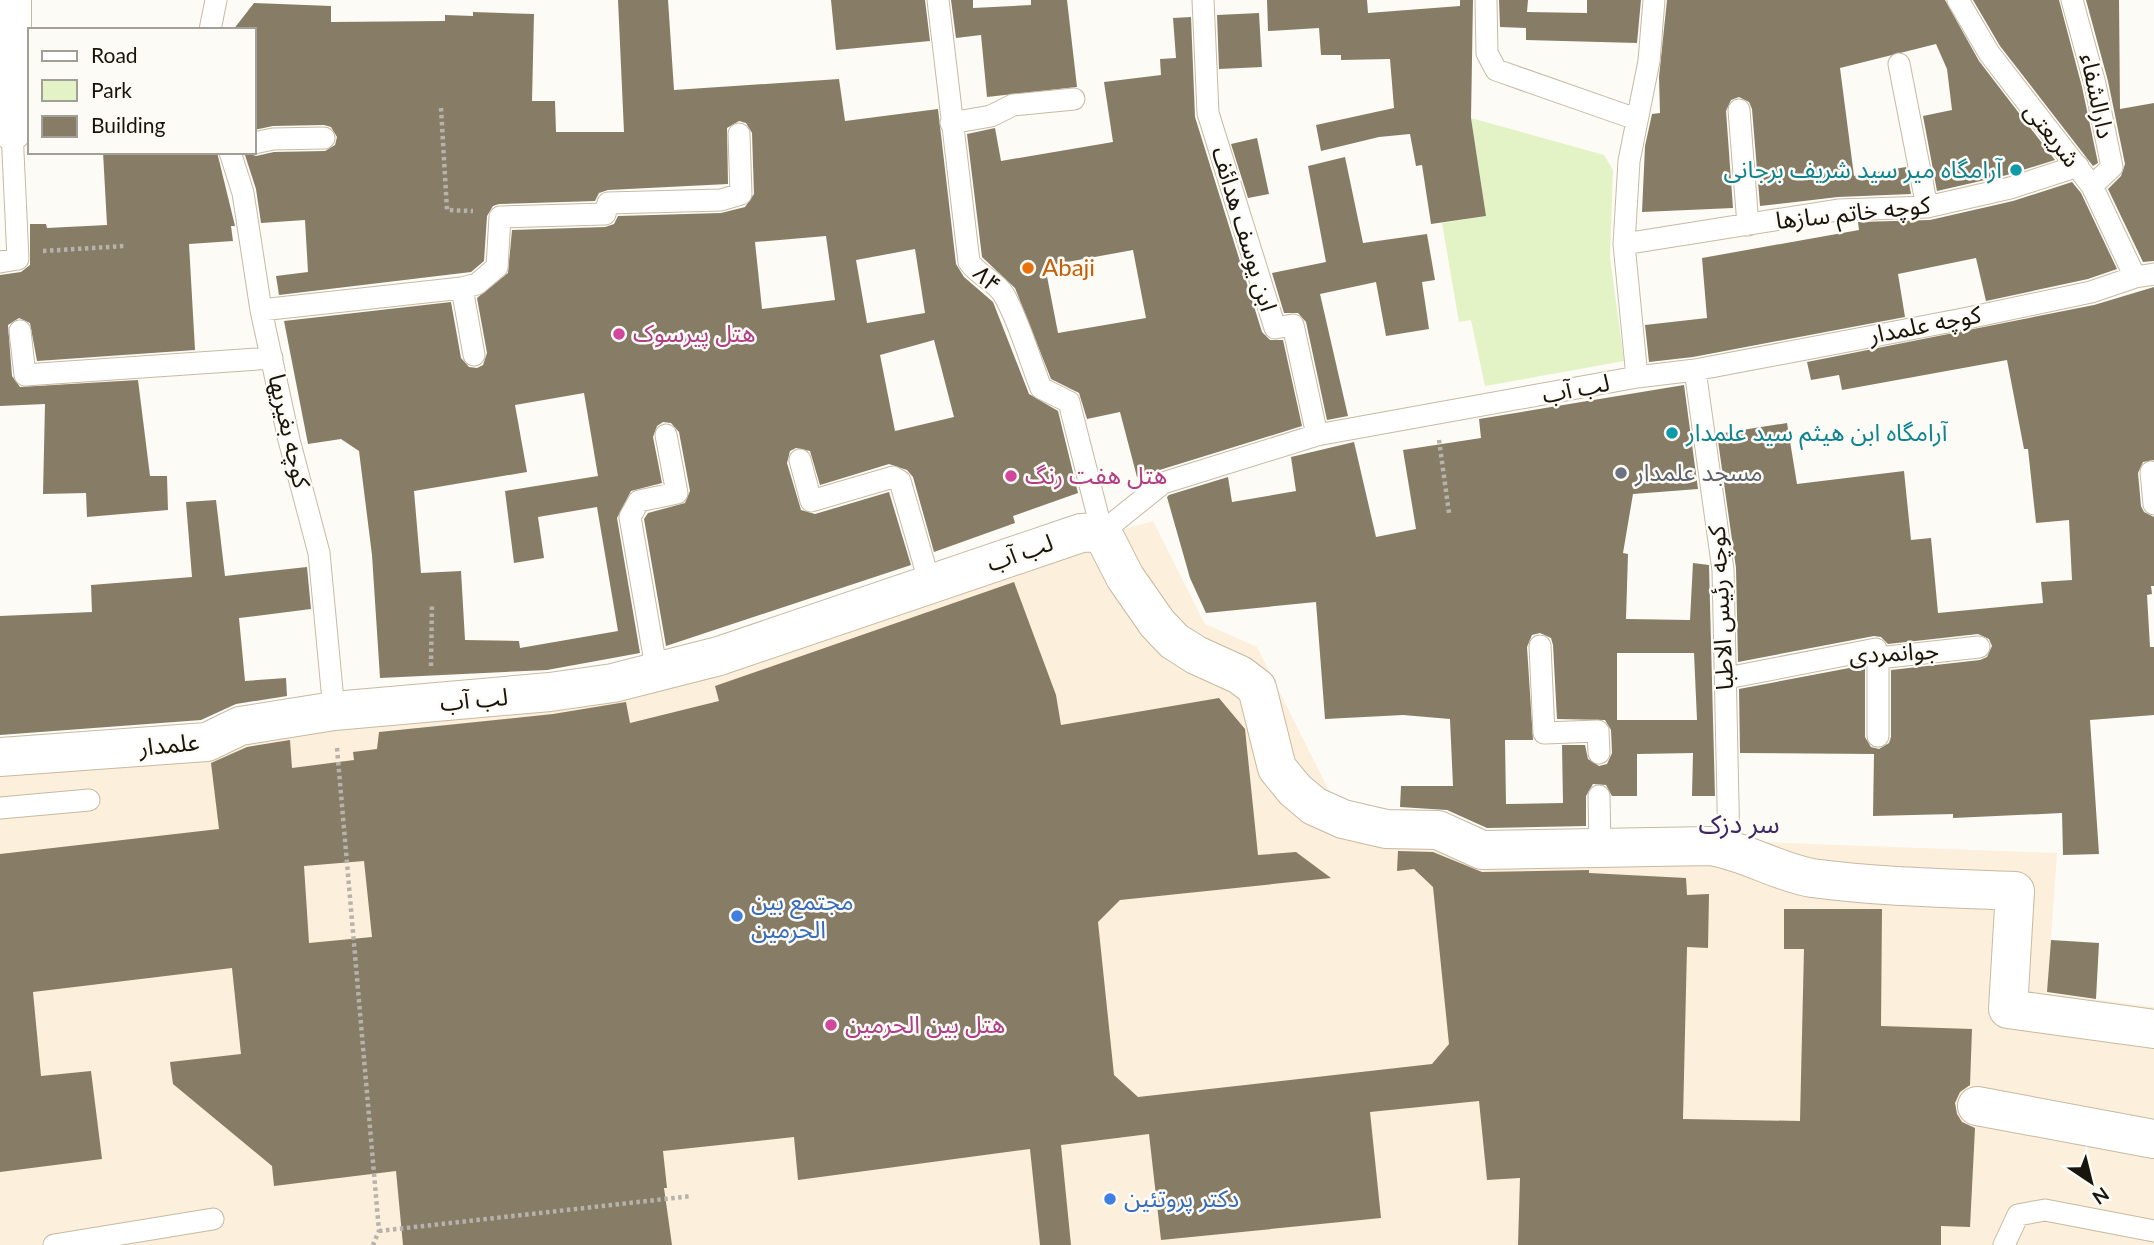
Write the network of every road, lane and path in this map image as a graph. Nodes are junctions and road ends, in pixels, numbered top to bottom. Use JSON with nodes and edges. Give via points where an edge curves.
{"nodes":[{"id":1,"x":12,"y":0,"type":"edge"},
{"id":2,"x":216,"y":0,"type":"edge"},
{"id":3,"x":938,"y":0,"type":"edge"},
{"id":4,"x":1203,"y":0,"type":"edge"},
{"id":5,"x":1486,"y":0,"type":"edge"},
{"id":6,"x":1654,"y":0,"type":"edge"},
{"id":7,"x":1958,"y":0,"type":"edge"},
{"id":8,"x":2072,"y":0,"type":"edge"},
{"id":9,"x":210,"y":28,"type":"edge"},
{"id":10,"x":1899,"y":64,"type":"dead end"},
{"id":11,"x":1074,"y":99,"type":"dead end"},
{"id":12,"x":441,"y":108,"type":"dead end"},
{"id":13,"x":1739,"y":110,"type":"dead end"},
{"id":14,"x":1636,"y":119,"type":"junction"},
{"id":15,"x":951,"y":123,"type":"junction"},
{"id":16,"x":14,"y":130,"type":"edge"},
{"id":17,"x":739,"y":134,"type":"dead end"},
{"id":18,"x":324,"y":138,"type":"dead end"},
{"id":19,"x":256,"y":143,"type":"edge"},
{"id":20,"x":231,"y":154,"type":"edge"},
{"id":21,"x":2078,"y":166,"type":"junction"},
{"id":22,"x":2092,"y":186,"type":"junction"},
{"id":23,"x":1927,"y":207,"type":"junction"},
{"id":24,"x":500,"y":217,"type":"junction"},
{"id":25,"x":1748,"y":225,"type":"junction"},
{"id":26,"x":1624,"y":244,"type":"junction"},
{"id":27,"x":125,"y":246,"type":"dead end"},
{"id":28,"x":12,"y":258,"type":"edge"},
{"id":29,"x":2144,"y":275,"type":"edge"},
{"id":30,"x":462,"y":288,"type":"junction"},
{"id":31,"x":261,"y":310,"type":"junction"},
{"id":32,"x":20,"y":331,"type":"dead end"},
{"id":33,"x":474,"y":355,"type":"dead end"},
{"id":34,"x":272,"y":358,"type":"junction"},
{"id":35,"x":1695,"y":370,"type":"junction"},
{"id":36,"x":1637,"y":377,"type":"junction"},
{"id":37,"x":1436,"y":415,"type":"junction"},
{"id":38,"x":666,"y":435,"type":"dead end"},
{"id":39,"x":1317,"y":435,"type":"junction"},
{"id":40,"x":800,"y":460,"type":"dead end"},
{"id":41,"x":2151,"y":472,"type":"dead end"},
{"id":42,"x":2154,"y":503,"type":"edge"},
{"id":43,"x":1449,"y":513,"type":"dead end"},
{"id":44,"x":1102,"y":532,"type":"junction"},
{"id":45,"x":930,"y":584,"type":"junction"},
{"id":46,"x":432,"y":603,"type":"dead end"},
{"id":47,"x":1540,"y":646,"type":"dead end"},
{"id":48,"x":1979,"y":647,"type":"dead end"},
{"id":49,"x":1878,"y":658,"type":"junction"},
{"id":50,"x":657,"y":673,"type":"junction"},
{"id":51,"x":1727,"y":678,"type":"junction"},
{"id":52,"x":431,"y":704,"type":"junction"},
{"id":53,"x":334,"y":711,"type":"junction"},
{"id":54,"x":1878,"y":736,"type":"dead end"},
{"id":55,"x":1599,"y":754,"type":"dead end"},
{"id":56,"x":0,"y":757,"type":"edge"},
{"id":57,"x":1599,"y":796,"type":"dead end"},
{"id":58,"x":89,"y":800,"type":"dead end"},
{"id":59,"x":0,"y":808,"type":"edge"},
{"id":60,"x":1600,"y":846,"type":"junction"},
{"id":61,"x":1729,"y":849,"type":"junction"},
{"id":62,"x":2154,"y":1029,"type":"edge"},
{"id":63,"x":1977,"y":1106,"type":"dead end"},
{"id":64,"x":2154,"y":1139,"type":"edge"},
{"id":65,"x":692,"y":1196,"type":"dead end"},
{"id":66,"x":213,"y":1219,"type":"dead end"},
{"id":67,"x":379,"y":1231,"type":"junction"},
{"id":68,"x":2154,"y":1231,"type":"edge"},
{"id":69,"x":54,"y":1245,"type":"edge"},
{"id":70,"x":373,"y":1245,"type":"edge"},
{"id":71,"x":2004,"y":1245,"type":"edge"}],
"edges":[{"from":1,"to":16,"type":"street"},
{"from":2,"to":9,"type":"lane"},
{"from":3,"to":15,"type":"lane","name":"۸۴"},
{"from":4,"to":39,"type":"lane","name":"ابن یوسف هدائف","via":[[1208,113],[1275,328],[1293,325]]},
{"from":5,"to":14,"type":"lane","via":[[1487,53],[1496,70]]},
{"from":6,"to":14,"type":"lane","via":[[1650,61]]},
{"from":7,"to":21,"type":"lane","name":"شریعتی","via":[[1989,53]]},
{"from":8,"to":22,"type":"lane","name":"دارالشفاء","via":[[2112,167]]},
{"from":10,"to":23,"type":"lane"},
{"from":11,"to":15,"type":"lane","via":[[1013,105],[991,116]]},
{"from":12,"to":24,"type":"path","via":[[447,210],[491,212]]},
{"from":13,"to":25,"type":"lane"},
{"from":14,"to":26,"type":"lane"},
{"from":15,"to":44,"type":"lane","name":"۸۴","via":[[969,262],[1005,297],[1041,388],[1069,402]]},
{"from":16,"to":28,"type":"lane"},
{"from":17,"to":24,"type":"lane","via":[[741,194],[721,201],[608,203],[605,214]]},
{"from":18,"to":19,"type":"lane"},
{"from":20,"to":31,"type":"lane","name":"کوچه بغیریها","via":[[243,193]]},
{"from":21,"to":22,"type":"lane","name":"شریعتی"},
{"from":21,"to":23,"type":"lane","name":"کوچه خاتم سازها"},
{"from":22,"to":29,"type":"lane","name":"شریعتی"},
{"from":23,"to":25,"type":"lane","name":"کوچه خاتم سازها","via":[[1838,210]]},
{"from":24,"to":30,"type":"lane","via":[[497,267],[477,284]]},
{"from":25,"to":26,"type":"lane","name":"کوچه خاتم سازها"},
{"from":26,"to":36,"type":"lane"},
{"from":27,"to":28,"type":"path"},
{"from":29,"to":35,"type":"lane","name":"کوچه علمدار","via":[[2065,298]]},
{"from":30,"to":31,"type":"lane"},
{"from":30,"to":33,"type":"lane"},
{"from":31,"to":34,"type":"lane","name":"کوچه بغیریها"},
{"from":32,"to":34,"type":"lane","via":[[25,374]]},
{"from":34,"to":53,"type":"lane","name":"کوچه بغیریها","via":[[319,553]]},
{"from":35,"to":36,"type":"lane","name":"لب آب"},
{"from":35,"to":51,"type":"lane","name":"کوچه رئیس الاطبا","via":[[1723,570]]},
{"from":36,"to":37,"type":"lane","name":"لب آب"},
{"from":37,"to":39,"type":"lane","name":"لب آب"},
{"from":37,"to":43,"type":"path"},
{"from":38,"to":50,"type":"lane","via":[[677,492],[639,501],[630,517]]},
{"from":39,"to":44,"type":"lane","name":"لب آب","via":[[1163,484]]},
{"from":40,"to":45,"type":"lane","via":[[811,501],[893,477],[900,481]]},
{"from":41,"to":42,"type":"lane"},
{"from":44,"to":45,"type":"street","name":"لب آب","via":[[1081,533]]},
{"from":44,"to":60,"type":"street","via":[[1125,577],[1174,641],[1256,688],[1277,768],[1314,806],[1387,830],[1438,830],[1482,850]]},
{"from":45,"to":50,"type":"street","name":"لب آب"},
{"from":46,"to":52,"type":"path"},
{"from":47,"to":55,"type":"lane","via":[[1544,733],[1598,731]]},
{"from":48,"to":49,"type":"lane","name":"جوانمردی"},
{"from":49,"to":51,"type":"lane","name":"جوانمردی","via":[[1876,649]]},
{"from":49,"to":54,"type":"lane"},
{"from":50,"to":52,"type":"street","name":"لب آب","via":[[550,692]]},
{"from":51,"to":61,"type":"lane","name":"کوچه رئیس الاطبا"},
{"from":52,"to":53,"type":"street","name":"لب آب"},
{"from":53,"to":56,"type":"street","name":"علمدار","via":[[240,726],[207,742]]},
{"from":53,"to":67,"type":"path"},
{"from":57,"to":60,"type":"lane"},
{"from":58,"to":59,"type":"lane"},
{"from":60,"to":61,"type":"street"},
{"from":61,"to":62,"type":"street","via":[[1808,877],[2015,891],[2008,1009]]},
{"from":63,"to":64,"type":"street"},
{"from":65,"to":67,"type":"path"},
{"from":66,"to":69,"type":"lane"},
{"from":67,"to":70,"type":"path"},
{"from":68,"to":71,"type":"lane","via":[[2045,1210],[2018,1215]]}]}
